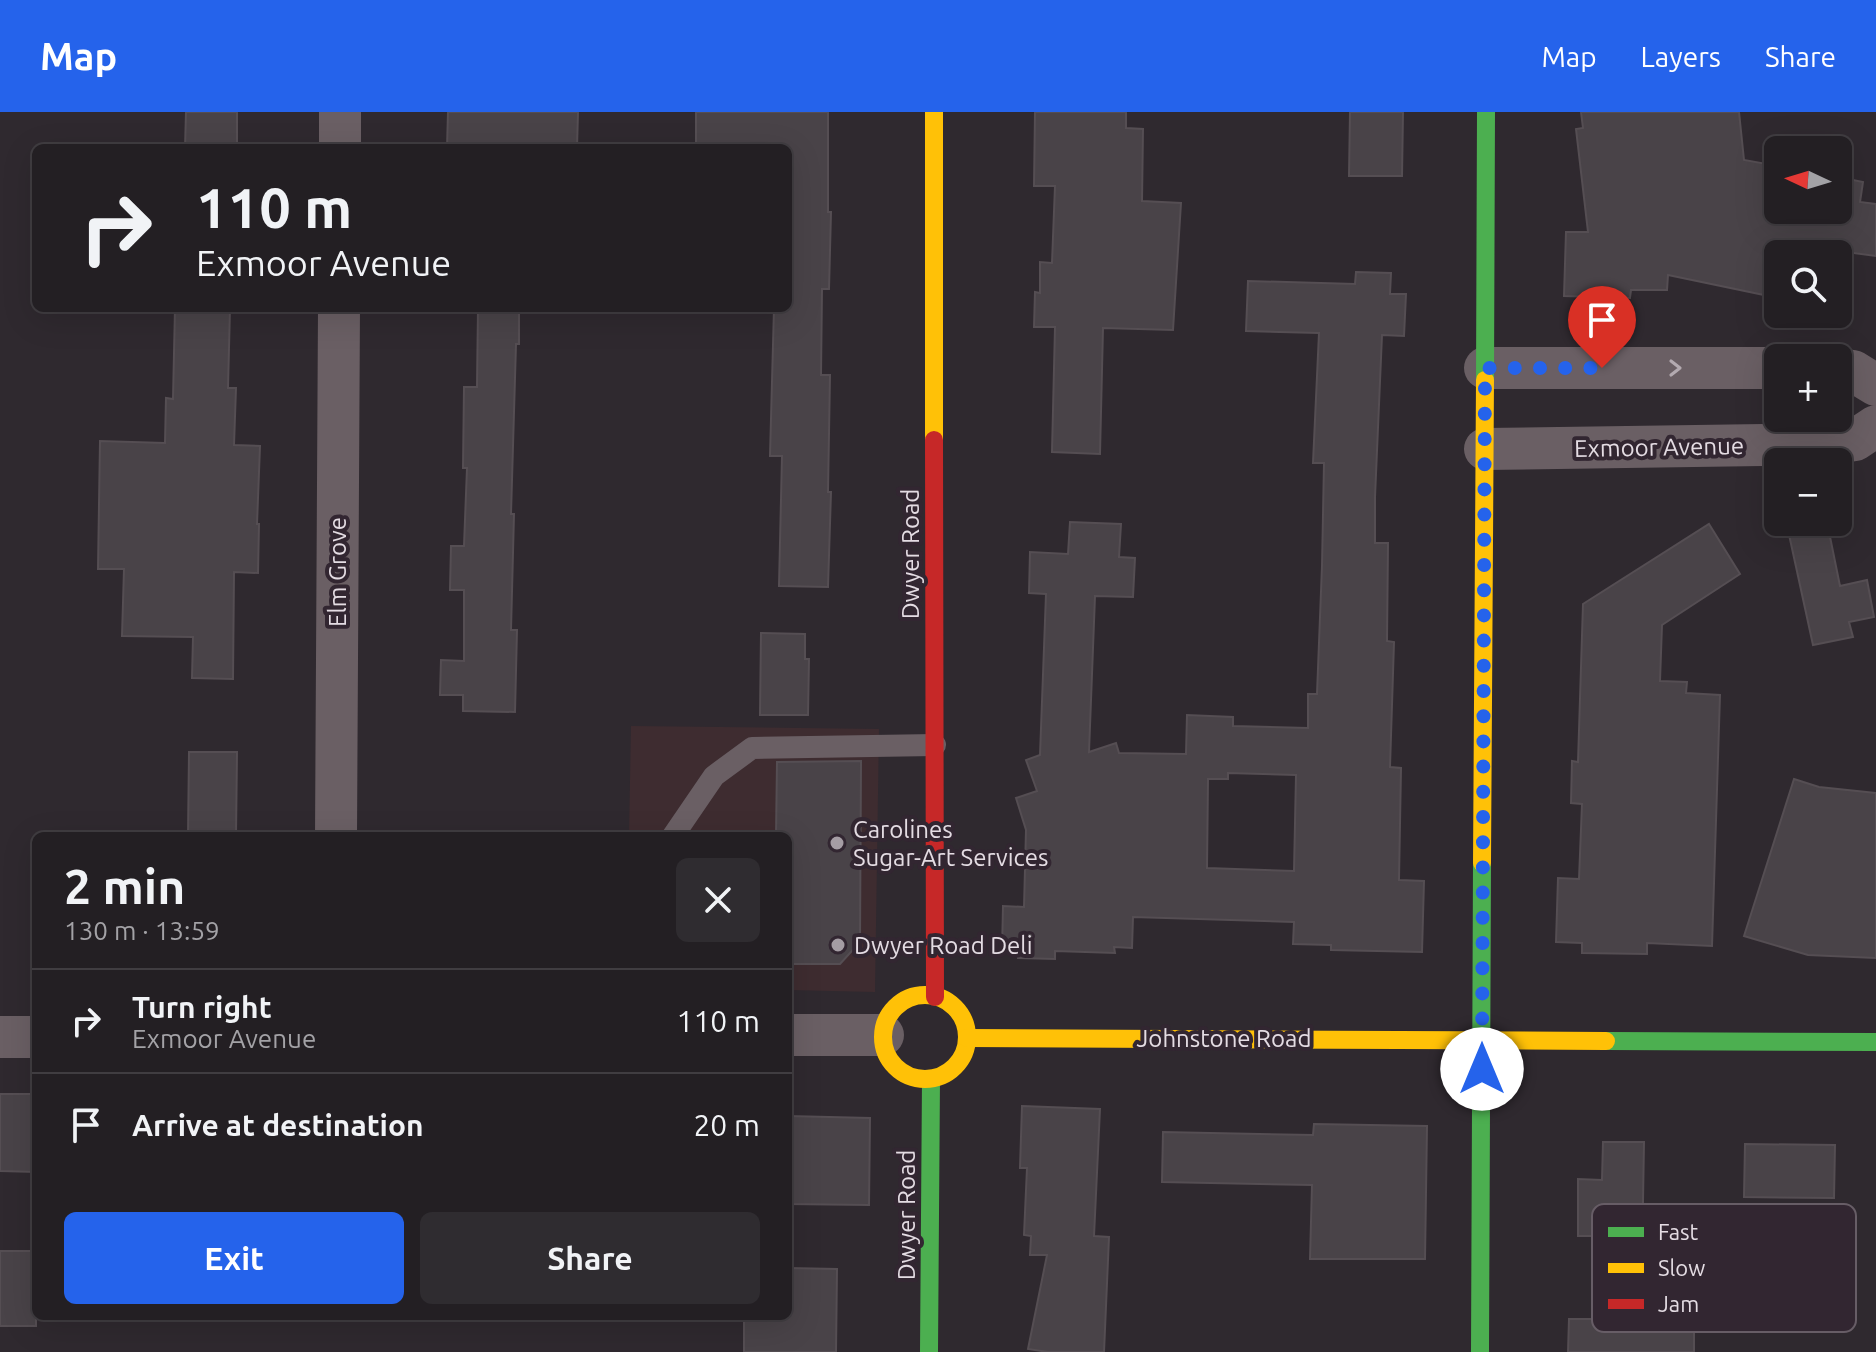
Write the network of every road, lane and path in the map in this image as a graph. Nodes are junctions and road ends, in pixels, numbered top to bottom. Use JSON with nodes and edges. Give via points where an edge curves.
{"nodes":[{"id":1,"x":340,"y":112,"type":"edge"},
{"id":2,"x":934,"y":112,"type":"edge"},
{"id":3,"x":1486,"y":112,"type":"edge"},
{"id":4,"x":340,"y":144,"type":"edge"},
{"id":5,"x":339,"y":312,"type":"edge"},
{"id":6,"x":1485,"y":368,"type":"junction"},
{"id":7,"x":1764,"y":368,"type":"edge"},
{"id":8,"x":1852,"y":371,"type":"edge"},
{"id":9,"x":1876,"y":385,"type":"edge"},
{"id":10,"x":1876,"y":426,"type":"edge"},
{"id":11,"x":1485,"y":449,"type":"junction"},
{"id":12,"x":935,"y":745,"type":"junction"},
{"id":13,"x":336,"y":832,"type":"edge"},
{"id":14,"x":676,"y":832,"type":"edge"},
{"id":15,"x":935,"y":997,"type":"junction"},
{"id":16,"x":792,"y":1035,"type":"edge"},
{"id":17,"x":883,"y":1035,"type":"junction"},
{"id":18,"x":0,"y":1037,"type":"edge"},
{"id":19,"x":32,"y":1037,"type":"edge"},
{"id":20,"x":967,"y":1038,"type":"junction"},
{"id":21,"x":1482,"y":1039,"type":"junction"},
{"id":22,"x":1876,"y":1042,"type":"edge"},
{"id":23,"x":931,"y":1079,"type":"junction"},
{"id":24,"x":929,"y":1352,"type":"edge"},
{"id":25,"x":1480,"y":1352,"type":"edge"}],
"edges":[{"from":1,"to":4,"type":"street"},
{"from":2,"to":12,"type":"street","name":"Dwyer Road"},
{"from":3,"to":6,"type":"street"},
{"from":5,"to":13,"type":"street","name":"Elm Grove"},
{"from":6,"to":7,"type":"street","one_way":true},
{"from":6,"to":11,"type":"street"},
{"from":8,"to":9,"type":"street"},
{"from":10,"to":11,"type":"street","name":"Exmoor Avenue","via":[[1855,440],[1829,444]]},
{"from":11,"to":21,"type":"street"},
{"from":12,"to":14,"type":"lane","via":[[752,748],[714,776]]},
{"from":12,"to":15,"type":"street","name":"Dwyer Road"},
{"from":15,"to":17,"type":"street","via":[[920,995],[894,1008]]},
{"from":15,"to":20,"type":"street","via":[[959,1013]]},
{"from":16,"to":17,"type":"street"},
{"from":17,"to":23,"type":"street","via":[[891,1063],[916,1079]]},
{"from":18,"to":19,"type":"street"},
{"from":20,"to":21,"type":"street","name":"Johnstone Road"},
{"from":20,"to":23,"type":"street","via":[[956,1065]]},
{"from":21,"to":22,"type":"street","name":"Johnstone Road"},
{"from":21,"to":25,"type":"street"},
{"from":23,"to":24,"type":"street","name":"Dwyer Road"}]}
